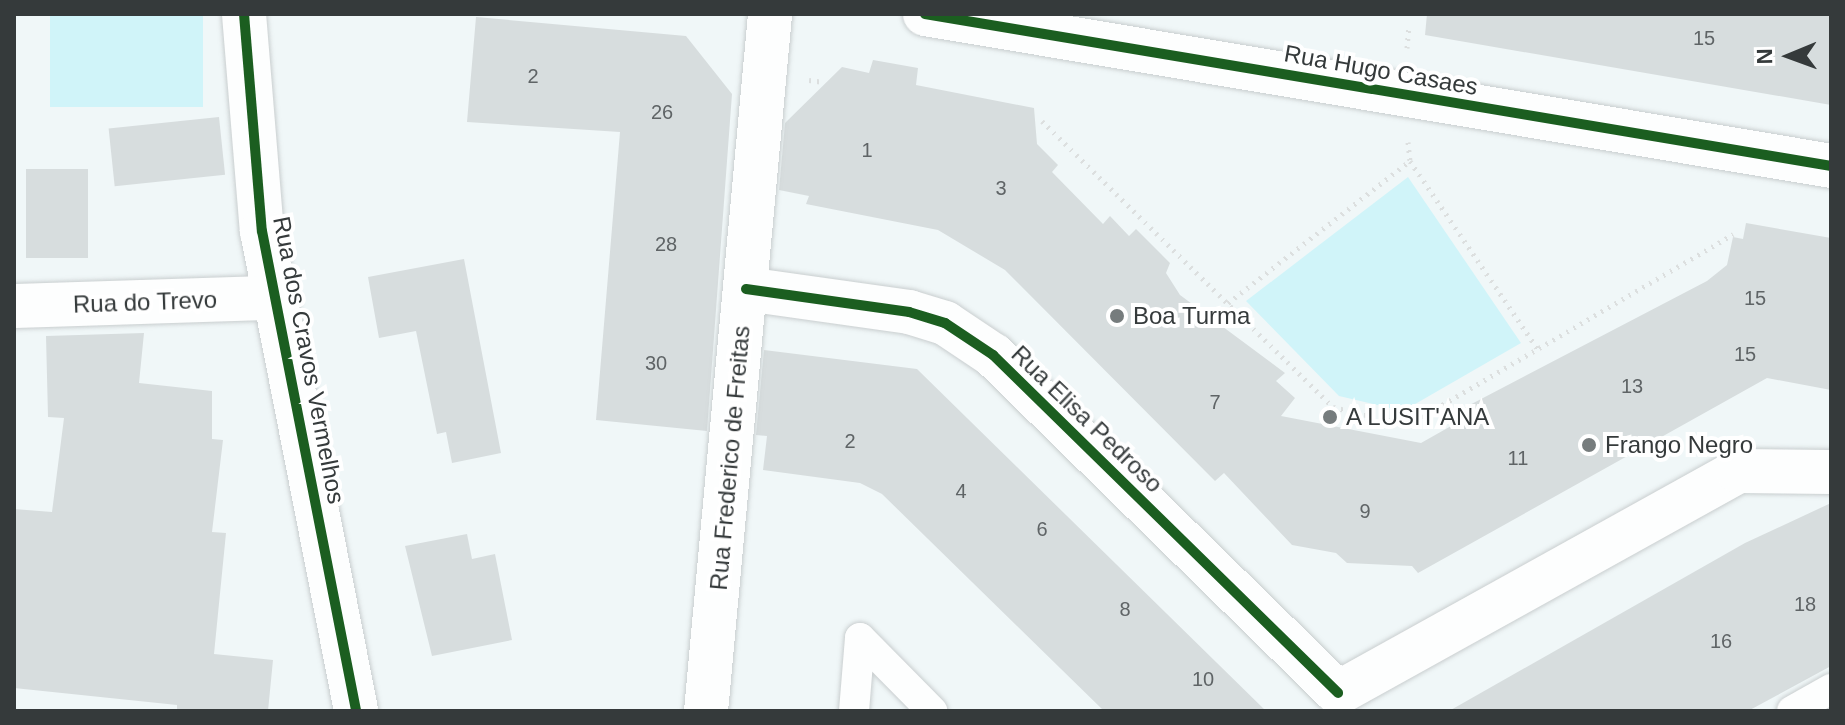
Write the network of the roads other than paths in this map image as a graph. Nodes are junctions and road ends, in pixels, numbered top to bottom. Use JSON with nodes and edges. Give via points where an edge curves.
{"nodes":[{"id":1,"x":244,"y":14,"type":"edge"},
{"id":2,"x":770,"y":14,"type":"edge"},
{"id":3,"x":925,"y":14,"type":"edge"},
{"id":4,"x":1831,"y":166,"type":"edge"},
{"id":5,"x":746,"y":289,"type":"junction"},
{"id":6,"x":275,"y":298,"type":"junction"},
{"id":7,"x":14,"y":306,"type":"edge"},
{"id":8,"x":1831,"y":472,"type":"edge"},
{"id":9,"x":1831,"y":689,"type":"edge"},
{"id":10,"x":1338,"y":702,"type":"edge"},
{"id":11,"x":356,"y":711,"type":"edge"},
{"id":12,"x":706,"y":711,"type":"edge"},
{"id":13,"x":854,"y":711,"type":"edge"},
{"id":14,"x":932,"y":711,"type":"edge"},
{"id":15,"x":1792,"y":711,"type":"edge"}],
"edges":[{"from":1,"to":6,"type":"street","name":"Rua dos Cravos Vermelhos"},
{"from":2,"to":5,"type":"street","name":"Rua Frederico de Freitas"},
{"from":3,"to":4,"type":"street","name":"Rua Hugo Casaes"},
{"from":5,"to":10,"type":"street","name":"Rua Elisa Pedroso","via":[[909,312],[945,323],[993,355]]},
{"from":5,"to":12,"type":"street","name":"Rua Frederico de Freitas"},
{"from":6,"to":7,"type":"street","name":"Rua do Trevo"},
{"from":6,"to":11,"type":"street","name":"Rua dos Cravos Vermelhos"},
{"from":8,"to":10,"type":"street","name":"Rua Elisa Pedroso","via":[[1738,471]]},
{"from":9,"to":15,"type":"lane"},
{"from":13,"to":14,"type":"lane","via":[[860,638]]}]}
